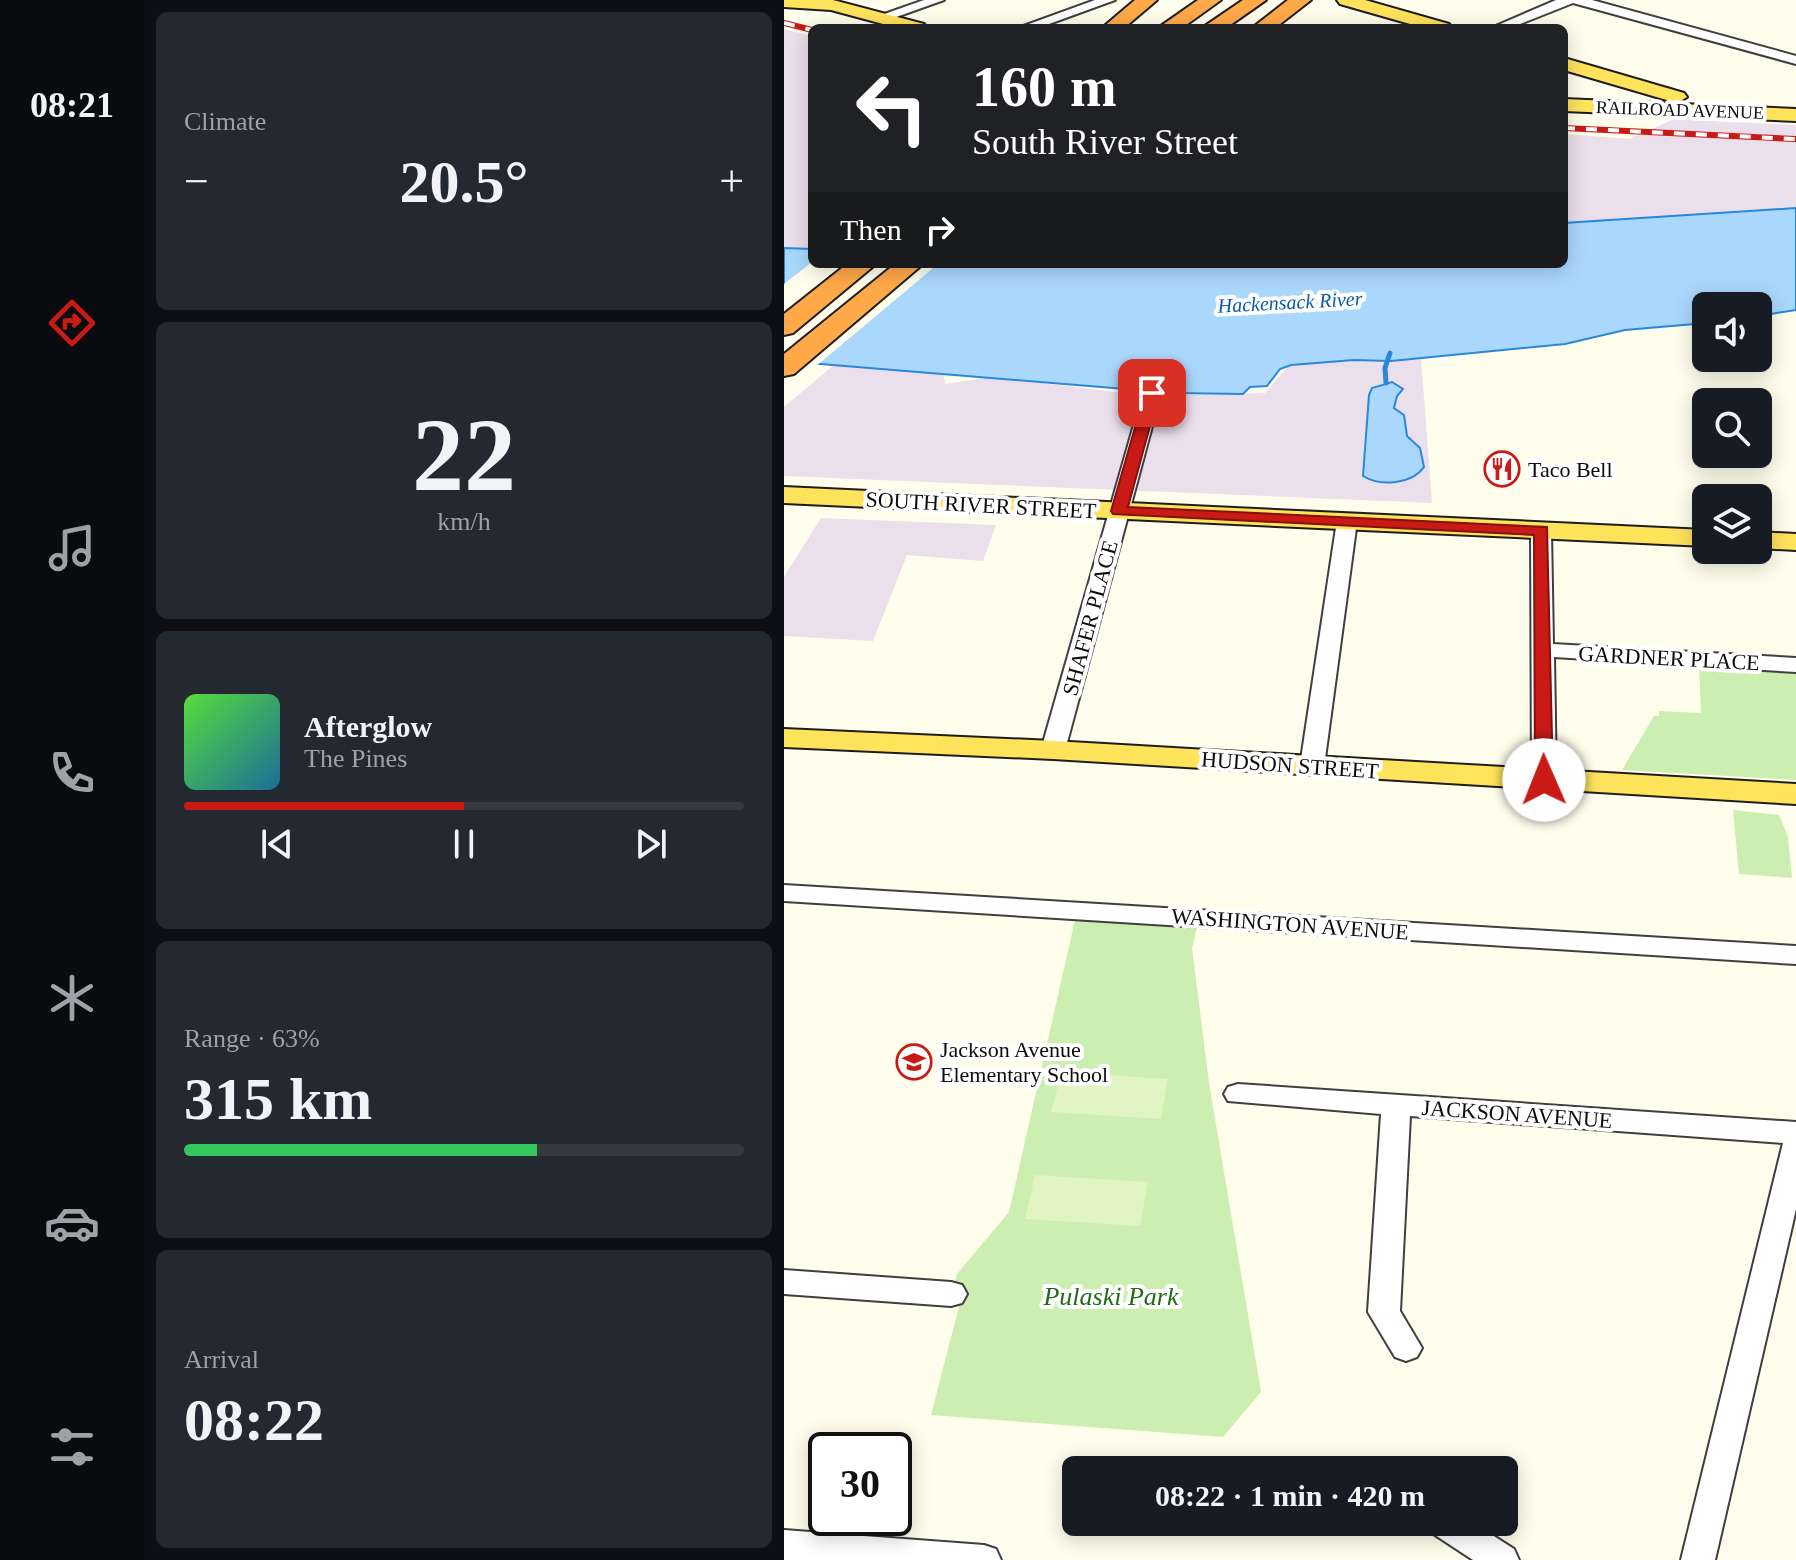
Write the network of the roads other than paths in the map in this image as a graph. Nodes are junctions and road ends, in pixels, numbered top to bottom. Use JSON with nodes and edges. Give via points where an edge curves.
{"nodes":[{"id":1,"x":937,"y":0,"type":"edge"},
{"id":2,"x":1108,"y":0,"type":"edge"},
{"id":3,"x":1147,"y":0,"type":"edge"},
{"id":4,"x":1184,"y":0,"type":"edge"},
{"id":5,"x":1211,"y":0,"type":"edge"},
{"id":6,"x":1229,"y":0,"type":"edge"},
{"id":7,"x":1256,"y":0,"type":"edge"},
{"id":8,"x":1301,"y":0,"type":"edge"},
{"id":9,"x":1346,"y":0,"type":"edge"},
{"id":10,"x":1568,"y":0,"type":"edge"},
{"id":11,"x":1577,"y":0,"type":"edge"},
{"id":12,"x":784,"y":2,"type":"edge"},
{"id":13,"x":880,"y":18,"type":"junction"},
{"id":14,"x":903,"y":24,"type":"edge"},
{"id":15,"x":1037,"y":24,"type":"edge"},
{"id":16,"x":1117,"y":24,"type":"edge"},
{"id":17,"x":1148,"y":24,"type":"edge"},
{"id":18,"x":1174,"y":24,"type":"edge"},
{"id":19,"x":1193,"y":24,"type":"edge"},
{"id":20,"x":1218,"y":24,"type":"edge"},
{"id":21,"x":1268,"y":24,"type":"edge"},
{"id":22,"x":1429,"y":24,"type":"edge"},
{"id":23,"x":1508,"y":24,"type":"edge"},
{"id":24,"x":1796,"y":60,"type":"edge"},
{"id":25,"x":1568,"y":65,"type":"edge"},
{"id":26,"x":1568,"y":105,"type":"edge"},
{"id":27,"x":1726,"y":112,"type":"junction"},
{"id":28,"x":1796,"y":115,"type":"edge"},
{"id":29,"x":832,"y":268,"type":"edge"},
{"id":30,"x":858,"y":268,"type":"edge"},
{"id":31,"x":880,"y":268,"type":"edge"},
{"id":32,"x":905,"y":268,"type":"edge"},
{"id":33,"x":784,"y":306,"type":"edge"},
{"id":34,"x":784,"y":327,"type":"edge"},
{"id":35,"x":784,"y":346,"type":"edge"},
{"id":36,"x":784,"y":368,"type":"edge"},
{"id":37,"x":1152,"y":393,"type":"dead end"},
{"id":38,"x":784,"y":495,"type":"edge"},
{"id":39,"x":1119,"y":511,"type":"junction"},
{"id":40,"x":1347,"y":521,"type":"junction"},
{"id":41,"x":1541,"y":531,"type":"junction"},
{"id":42,"x":1692,"y":537,"type":"edge"},
{"id":43,"x":1772,"y":541,"type":"edge"},
{"id":44,"x":1796,"y":542,"type":"edge"},
{"id":45,"x":1543,"y":650,"type":"junction"},
{"id":46,"x":1796,"y":665,"type":"edge"},
{"id":47,"x":784,"y":738,"type":"edge"},
{"id":48,"x":1053,"y":750,"type":"junction"},
{"id":49,"x":1312,"y":766,"type":"junction"},
{"id":50,"x":1544,"y":780,"type":"junction"},
{"id":51,"x":1796,"y":794,"type":"edge"},
{"id":52,"x":784,"y":893,"type":"edge"},
{"id":53,"x":1796,"y":955,"type":"edge"},
{"id":54,"x":1238,"y":1094,"type":"dead end"},
{"id":55,"x":1396,"y":1105,"type":"junction"},
{"id":56,"x":1796,"y":1133,"type":"edge"},
{"id":57,"x":1796,"y":1145,"type":"edge"},
{"id":58,"x":784,"y":1282,"type":"edge"},
{"id":59,"x":951,"y":1294,"type":"dead end"},
{"id":60,"x":1406,"y":1348,"type":"dead end"},
{"id":61,"x":1465,"y":1536,"type":"edge"},
{"id":62,"x":784,"y":1545,"type":"edge"},
{"id":63,"x":984,"y":1560,"type":"edge"},
{"id":64,"x":1502,"y":1560,"type":"edge"},
{"id":65,"x":1698,"y":1560,"type":"edge"}],
"edges":[{"from":1,"to":13,"type":"street"},
{"from":2,"to":15,"type":"street"},
{"from":3,"to":16,"type":"highway"},
{"from":4,"to":17,"type":"highway"},
{"from":5,"to":18,"type":"highway"},
{"from":6,"to":19,"type":"highway"},
{"from":7,"to":20,"type":"highway"},
{"from":8,"to":21,"type":"highway"},
{"from":9,"to":22,"type":"main road"},
{"from":10,"to":23,"type":"street"},
{"from":11,"to":24,"type":"street"},
{"from":12,"to":13,"type":"main road","via":[[832,5]]},
{"from":13,"to":14,"type":"main road"},
{"from":25,"to":27,"type":"main road"},
{"from":26,"to":27,"type":"main road","name":"RAILROAD AVENUE"},
{"from":27,"to":28,"type":"main road","name":"RAILROAD AVENUE"},
{"from":29,"to":33,"type":"highway"},
{"from":30,"to":34,"type":"highway"},
{"from":31,"to":35,"type":"highway"},
{"from":32,"to":36,"type":"highway"},
{"from":37,"to":39,"type":"street","name":"SHAFER PLACE"},
{"from":38,"to":39,"type":"main road","name":"SOUTH RIVER STREET"},
{"from":39,"to":40,"type":"main road","name":"SOUTH RIVER STREET"},
{"from":39,"to":48,"type":"street","name":"SHAFER PLACE"},
{"from":40,"to":41,"type":"main road","name":"SOUTH RIVER STREET"},
{"from":40,"to":49,"type":"street"},
{"from":41,"to":42,"type":"main road","name":"SOUTH RIVER STREET"},
{"from":41,"to":45,"type":"street"},
{"from":43,"to":44,"type":"main road"},
{"from":45,"to":46,"type":"street","name":"GARDNER PLACE"},
{"from":45,"to":50,"type":"street"},
{"from":47,"to":48,"type":"main road","name":"HUDSON STREET"},
{"from":48,"to":49,"type":"main road","name":"HUDSON STREET"},
{"from":49,"to":50,"type":"main road","name":"HUDSON STREET"},
{"from":50,"to":51,"type":"main road","name":"HUDSON STREET"},
{"from":52,"to":53,"type":"street","name":"WASHINGTON AVENUE"},
{"from":54,"to":55,"type":"street","name":"JACKSON AVENUE"},
{"from":55,"to":56,"type":"street","name":"JACKSON AVENUE"},
{"from":55,"to":60,"type":"street","via":[[1384,1312]]},
{"from":57,"to":65,"type":"street"},
{"from":58,"to":59,"type":"street"},
{"from":61,"to":64,"type":"street"},
{"from":62,"to":63,"type":"street"}]}
